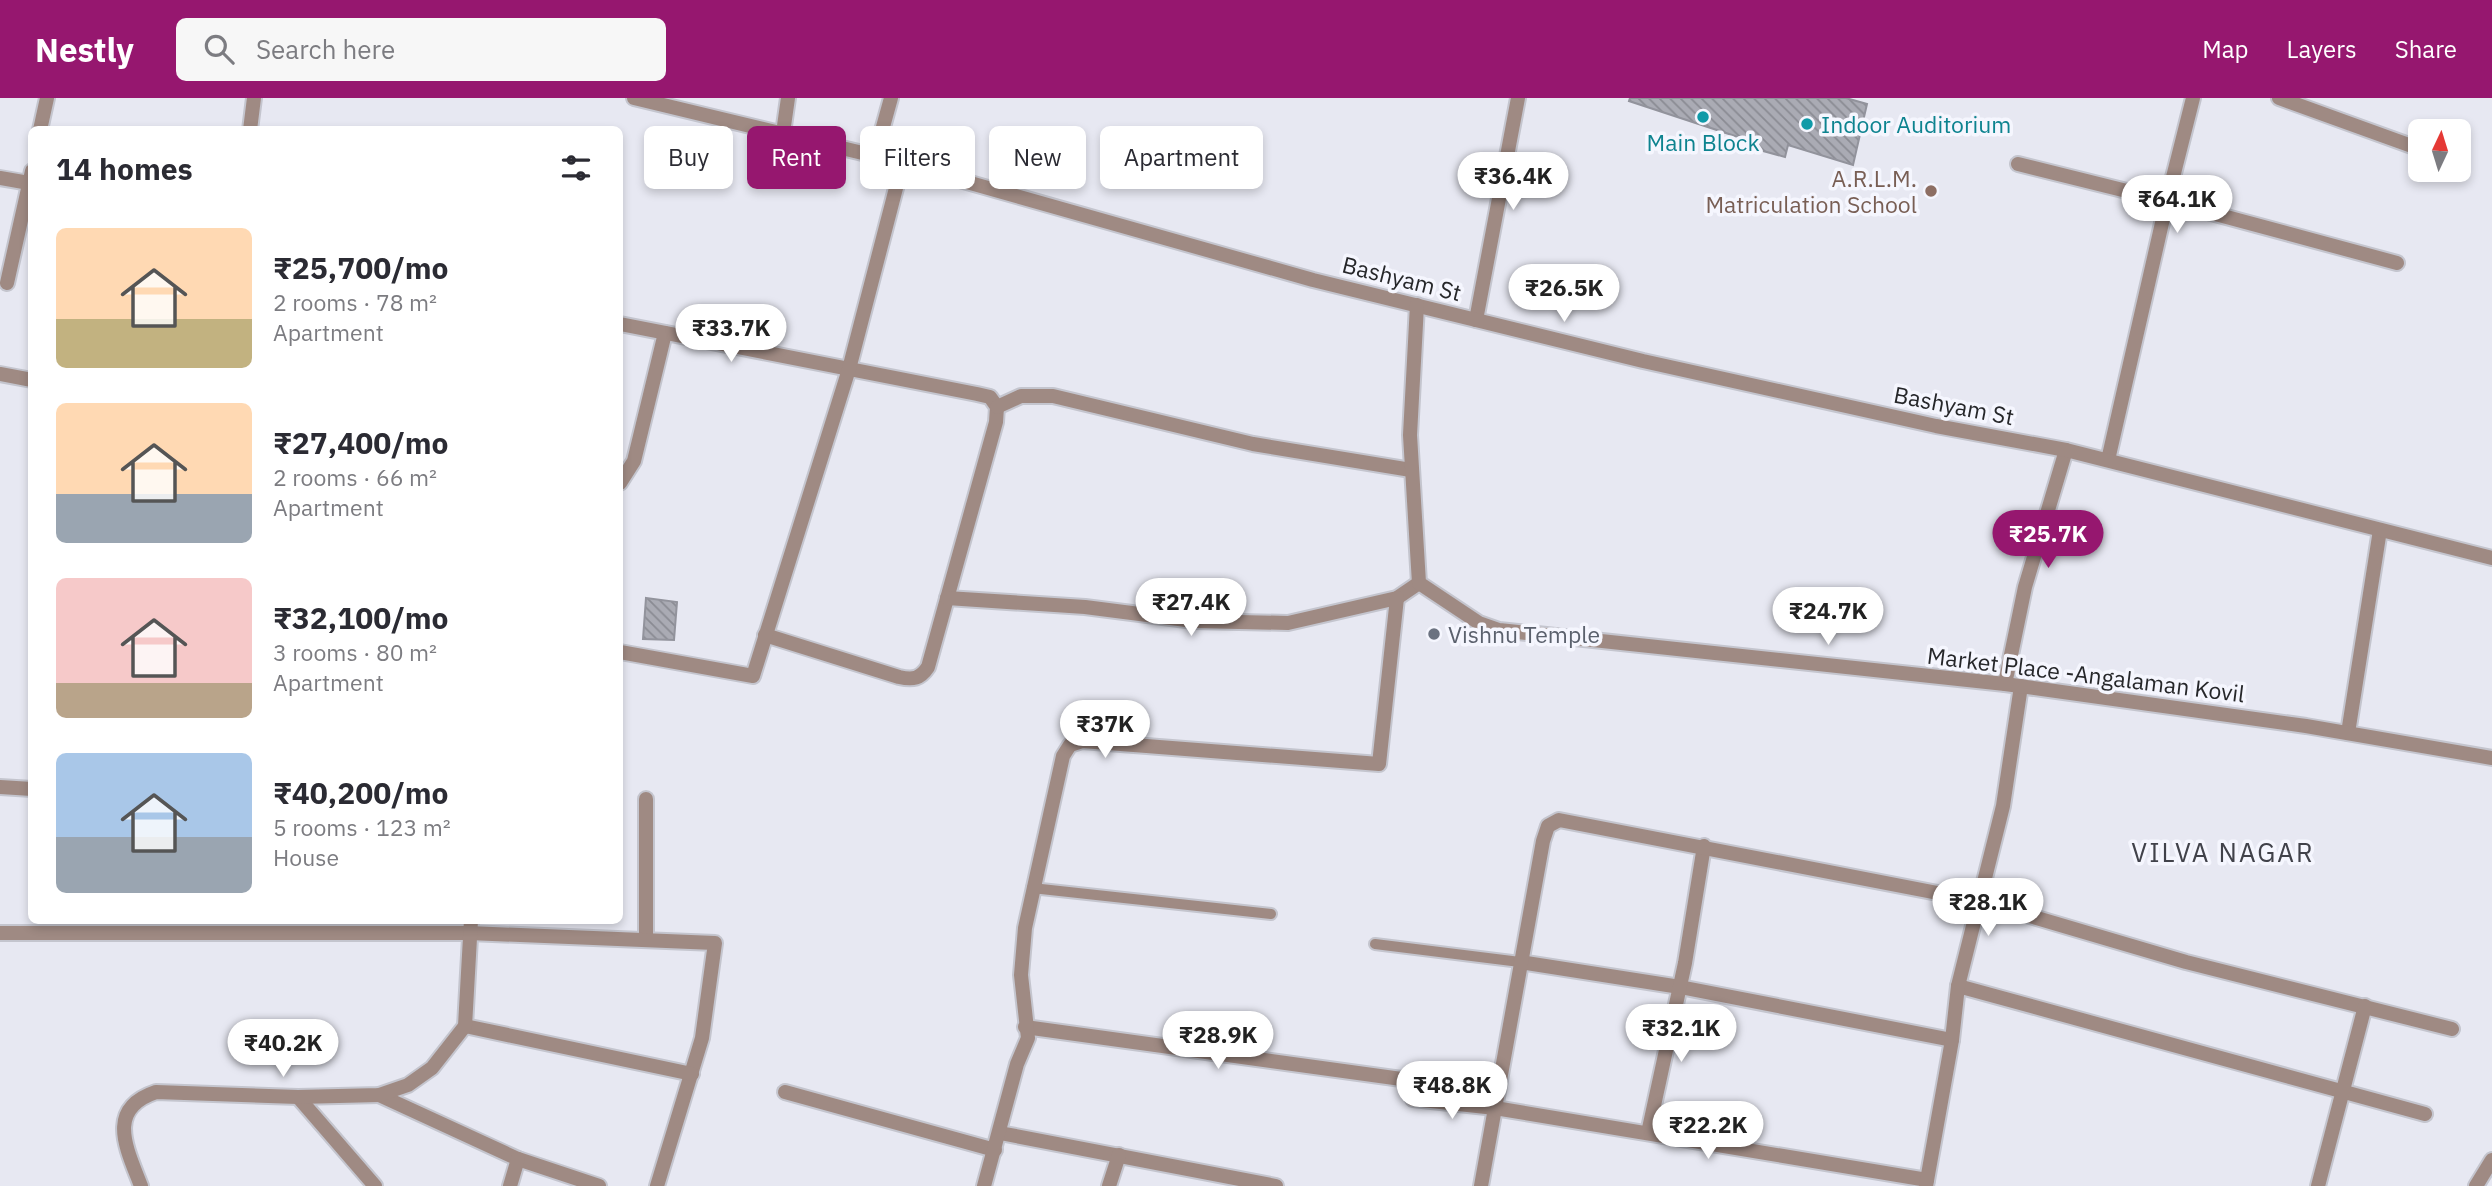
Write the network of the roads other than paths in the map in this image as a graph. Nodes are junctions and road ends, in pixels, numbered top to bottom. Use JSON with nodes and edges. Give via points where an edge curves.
{"nodes":[{"id":1,"x":47,"y":98,"type":"edge"},
{"id":2,"x":254,"y":98,"type":"edge"},
{"id":3,"x":634,"y":98,"type":"edge"},
{"id":4,"x":788,"y":98,"type":"edge"},
{"id":5,"x":891,"y":98,"type":"edge"},
{"id":6,"x":1518,"y":98,"type":"edge"},
{"id":7,"x":2193,"y":98,"type":"edge"},
{"id":8,"x":2279,"y":98,"type":"edge"},
{"id":9,"x":41,"y":126,"type":"edge"},
{"id":10,"x":250,"y":126,"type":"edge"},
{"id":11,"x":753,"y":126,"type":"edge"},
{"id":12,"x":784,"y":126,"type":"edge"},
{"id":13,"x":883,"y":126,"type":"edge"},
{"id":14,"x":2408,"y":145,"type":"edge"},
{"id":15,"x":2018,"y":164,"type":"dead end"},
{"id":16,"x":28,"y":177,"type":"edge"},
{"id":17,"x":0,"y":178,"type":"edge"},
{"id":18,"x":975,"y":185,"type":"edge"},
{"id":19,"x":28,"y":186,"type":"edge"},
{"id":20,"x":896,"y":189,"type":"edge"},
{"id":21,"x":2167,"y":201,"type":"junction"},
{"id":22,"x":2397,"y":263,"type":"dead end"},
{"id":23,"x":7,"y":283,"type":"dead end"},
{"id":24,"x":1418,"y":305,"type":"junction"},
{"id":25,"x":1476,"y":320,"type":"junction"},
{"id":26,"x":623,"y":325,"type":"edge"},
{"id":27,"x":665,"y":333,"type":"junction"},
{"id":28,"x":849,"y":369,"type":"junction"},
{"id":29,"x":0,"y":374,"type":"edge"},
{"id":30,"x":28,"y":379,"type":"edge"},
{"id":31,"x":998,"y":407,"type":"junction"},
{"id":32,"x":2066,"y":450,"type":"junction"},
{"id":33,"x":2108,"y":460,"type":"junction"},
{"id":34,"x":1411,"y":470,"type":"junction"},
{"id":35,"x":623,"y":478,"type":"edge"},
{"id":36,"x":2380,"y":530,"type":"junction"},
{"id":37,"x":2492,"y":558,"type":"edge"},
{"id":38,"x":1419,"y":583,"type":"junction"},
{"id":39,"x":947,"y":598,"type":"junction"},
{"id":40,"x":1397,"y":598,"type":"junction"},
{"id":41,"x":765,"y":635,"type":"junction"},
{"id":42,"x":623,"y":653,"type":"edge"},
{"id":43,"x":2005,"y":684,"type":"junction"},
{"id":44,"x":2021,"y":686,"type":"junction"},
{"id":45,"x":2348,"y":733,"type":"junction"},
{"id":46,"x":2492,"y":758,"type":"edge"},
{"id":47,"x":0,"y":787,"type":"edge"},
{"id":48,"x":28,"y":789,"type":"edge"},
{"id":49,"x":646,"y":799,"type":"dead end"},
{"id":50,"x":1704,"y":846,"type":"junction"},
{"id":51,"x":1032,"y":888,"type":"junction"},
{"id":52,"x":1979,"y":901,"type":"junction"},
{"id":53,"x":1270,"y":914,"type":"dead end"},
{"id":54,"x":470,"y":927,"type":"edge"},
{"id":55,"x":0,"y":933,"type":"edge"},
{"id":56,"x":646,"y":940,"type":"junction"},
{"id":57,"x":1375,"y":944,"type":"dead end"},
{"id":58,"x":1520,"y":962,"type":"junction"},
{"id":59,"x":1958,"y":986,"type":"junction"},
{"id":60,"x":1679,"y":987,"type":"junction"},
{"id":61,"x":2365,"y":1006,"type":"junction"},
{"id":62,"x":465,"y":1027,"type":"junction"},
{"id":63,"x":1025,"y":1027,"type":"junction"},
{"id":64,"x":2452,"y":1029,"type":"dead end"},
{"id":65,"x":1952,"y":1040,"type":"junction"},
{"id":66,"x":692,"y":1074,"type":"junction"},
{"id":67,"x":1416,"y":1081,"type":"dead end"},
{"id":68,"x":2343,"y":1090,"type":"junction"},
{"id":69,"x":785,"y":1092,"type":"dead end"},
{"id":70,"x":379,"y":1095,"type":"junction"},
{"id":71,"x":298,"y":1097,"type":"junction"},
{"id":72,"x":1413,"y":1099,"type":"dead end"},
{"id":73,"x":1495,"y":1108,"type":"junction"},
{"id":74,"x":2425,"y":1114,"type":"dead end"},
{"id":75,"x":1000,"y":1133,"type":"junction"},
{"id":76,"x":1648,"y":1133,"type":"junction"},
{"id":77,"x":995,"y":1150,"type":"junction"},
{"id":78,"x":1119,"y":1155,"type":"junction"},
{"id":79,"x":517,"y":1160,"type":"junction"},
{"id":80,"x":2492,"y":1160,"type":"edge"},
{"id":81,"x":1218,"y":1180,"type":"edge"},
{"id":82,"x":1927,"y":1183,"type":"edge"},
{"id":83,"x":141,"y":1186,"type":"edge"},
{"id":84,"x":375,"y":1186,"type":"edge"},
{"id":85,"x":510,"y":1186,"type":"edge"},
{"id":86,"x":599,"y":1186,"type":"edge"},
{"id":87,"x":657,"y":1186,"type":"edge"},
{"id":88,"x":984,"y":1186,"type":"edge"},
{"id":89,"x":1109,"y":1186,"type":"edge"},
{"id":90,"x":1276,"y":1186,"type":"edge"},
{"id":91,"x":1481,"y":1186,"type":"edge"},
{"id":92,"x":2318,"y":1186,"type":"edge"},
{"id":93,"x":2476,"y":1186,"type":"edge"}],
"edges":[{"from":1,"to":9,"type":"street"},
{"from":2,"to":10,"type":"street"},
{"from":3,"to":11,"type":"street","name":"Bashyam St"},
{"from":4,"to":12,"type":"street"},
{"from":5,"to":13,"type":"street"},
{"from":6,"to":25,"type":"street"},
{"from":7,"to":21,"type":"street"},
{"from":8,"to":14,"type":"street"},
{"from":15,"to":21,"type":"street"},
{"from":16,"to":17,"type":"street"},
{"from":18,"to":24,"type":"street","name":"Bashyam St"},
{"from":19,"to":23,"type":"street"},
{"from":20,"to":28,"type":"street"},
{"from":21,"to":22,"type":"street"},
{"from":21,"to":33,"type":"street"},
{"from":24,"to":25,"type":"street","name":"Bashyam St"},
{"from":24,"to":34,"type":"street"},
{"from":25,"to":32,"type":"street","name":"Bashyam St","via":[[1668,367]]},
{"from":26,"to":27,"type":"street"},
{"from":27,"to":28,"type":"street"},
{"from":27,"to":35,"type":"street","via":[[634,461]]},
{"from":28,"to":31,"type":"street","via":[[990,397]]},
{"from":28,"to":41,"type":"street"},
{"from":29,"to":30,"type":"street"},
{"from":31,"to":34,"type":"street","via":[[1021,396],[1052,396],[1253,444]]},
{"from":31,"to":39,"type":"street"},
{"from":32,"to":33,"type":"street","name":"Bashyam St"},
{"from":32,"to":43,"type":"street","via":[[2025,587]]},
{"from":33,"to":36,"type":"street","name":"Bashyam St"},
{"from":34,"to":38,"type":"street"},
{"from":36,"to":37,"type":"street","name":"Bashyam St"},
{"from":36,"to":45,"type":"street"},
{"from":38,"to":40,"type":"street"},
{"from":38,"to":43,"type":"street","name":"Market Place -Angalaman Kovil","via":[[1479,623],[1499,629]]},
{"from":39,"to":40,"type":"street","via":[[1255,624],[1288,624]]},
{"from":39,"to":41,"type":"street","via":[[928,667],[922,676],[912,679]]},
{"from":40,"to":51,"type":"street","via":[[1379,764],[1082,741],[1070,745],[1063,756]]},
{"from":41,"to":42,"type":"street","via":[[752,676]]},
{"from":43,"to":44,"type":"street","name":"Market Place -Angalaman Kovil"},
{"from":44,"to":45,"type":"street","name":"Market Place -Angalaman Kovil"},
{"from":44,"to":52,"type":"street","via":[[2010,771]]},
{"from":45,"to":46,"type":"street","name":"Market Place -Angalaman Kovil"},
{"from":47,"to":48,"type":"street"},
{"from":49,"to":56,"type":"street"},
{"from":50,"to":52,"type":"street"},
{"from":50,"to":58,"type":"street","via":[[1559,820],[1548,826]]},
{"from":50,"to":60,"type":"street"},
{"from":51,"to":53,"type":"lane"},
{"from":51,"to":63,"type":"street","via":[[1021,975]]},
{"from":52,"to":59,"type":"street"},
{"from":52,"to":61,"type":"street","via":[[2186,962]]},
{"from":54,"to":55,"type":"street"},
{"from":54,"to":56,"type":"street"},
{"from":54,"to":62,"type":"street"},
{"from":56,"to":66,"type":"street","via":[[715,943],[702,1038]]},
{"from":57,"to":58,"type":"lane"},
{"from":58,"to":60,"type":"street"},
{"from":58,"to":73,"type":"street"},
{"from":59,"to":65,"type":"street"},
{"from":59,"to":68,"type":"street"},
{"from":60,"to":65,"type":"street"},
{"from":60,"to":76,"type":"street"},
{"from":61,"to":64,"type":"street"},
{"from":61,"to":68,"type":"street"},
{"from":62,"to":66,"type":"street"},
{"from":62,"to":70,"type":"street","via":[[432,1068],[408,1085]]},
{"from":63,"to":67,"type":"street"},
{"from":63,"to":75,"type":"street","via":[[1027,1038]]},
{"from":65,"to":82,"type":"street"},
{"from":66,"to":87,"type":"street"},
{"from":68,"to":74,"type":"street"},
{"from":68,"to":92,"type":"street"},
{"from":69,"to":77,"type":"street"},
{"from":70,"to":71,"type":"street"},
{"from":70,"to":79,"type":"street"},
{"from":71,"to":83,"type":"street","via":[[156,1092],[138,1098],[127,1110],[124,1128]]},
{"from":71,"to":84,"type":"street"},
{"from":72,"to":73,"type":"street"},
{"from":73,"to":76,"type":"street"},
{"from":73,"to":91,"type":"street"},
{"from":75,"to":77,"type":"street"},
{"from":75,"to":78,"type":"street"},
{"from":76,"to":82,"type":"street"},
{"from":77,"to":88,"type":"street"},
{"from":78,"to":81,"type":"street"},
{"from":78,"to":89,"type":"street"},
{"from":79,"to":85,"type":"street"},
{"from":79,"to":86,"type":"street"},
{"from":80,"to":93,"type":"street"},
{"from":81,"to":90,"type":"street"}]}
